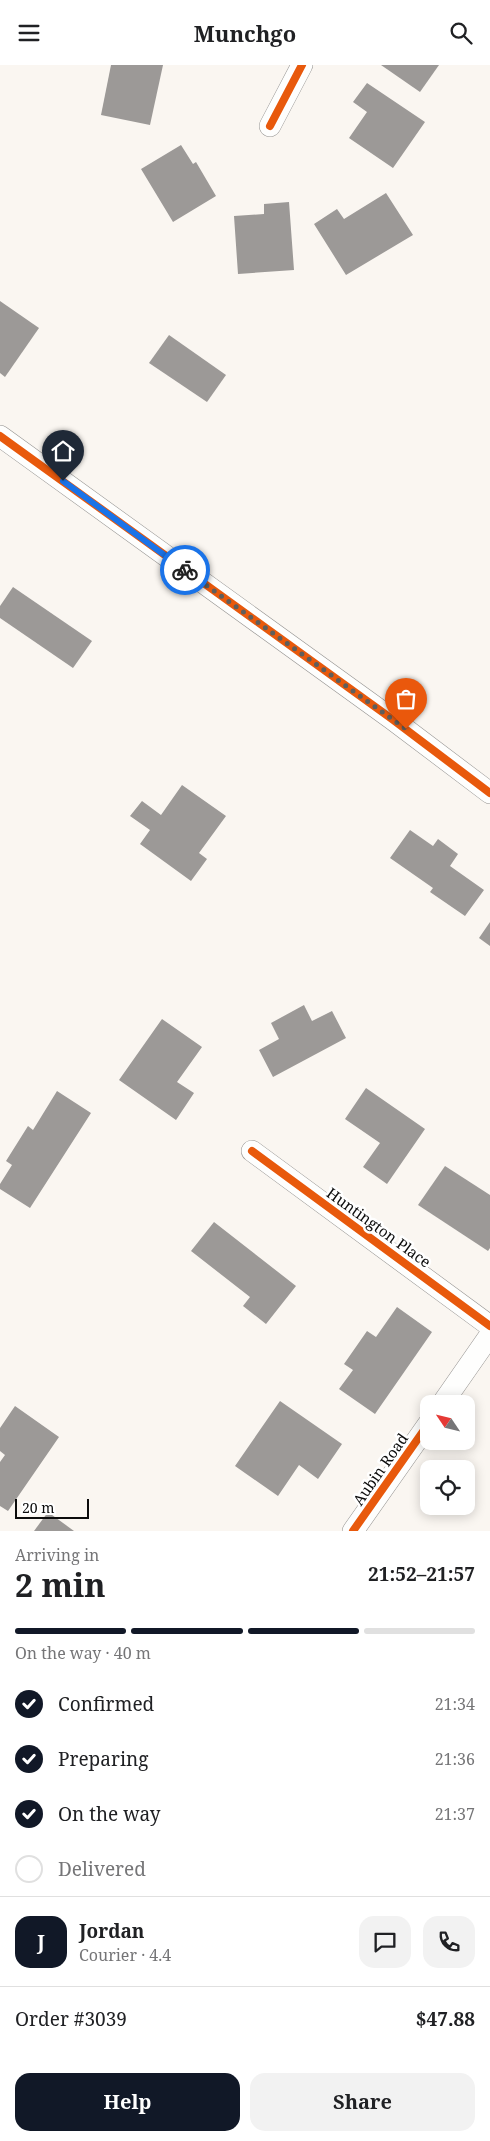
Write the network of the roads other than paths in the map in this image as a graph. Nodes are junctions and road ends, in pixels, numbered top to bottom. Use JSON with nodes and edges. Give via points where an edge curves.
{"nodes":[{"id":1,"x":302,"y":65,"type":"edge"},
{"id":2,"x":270,"y":126,"type":"dead end"},
{"id":3,"x":0,"y":436,"type":"edge"},
{"id":4,"x":490,"y":793,"type":"edge"},
{"id":5,"x":252,"y":1151,"type":"dead end"},
{"id":6,"x":490,"y":1326,"type":"edge"},
{"id":7,"x":490,"y":1335,"type":"edge"},
{"id":8,"x":448,"y":1395,"type":"edge"},
{"id":9,"x":420,"y":1436,"type":"edge"},
{"id":10,"x":353,"y":1531,"type":"edge"}],
"edges":[{"from":1,"to":2,"type":"street"},
{"from":3,"to":4,"type":"street"},
{"from":5,"to":6,"type":"street","name":"Huntington Place"},
{"from":7,"to":8,"type":"street"},
{"from":9,"to":10,"type":"street","name":"Aubin Road"}]}
